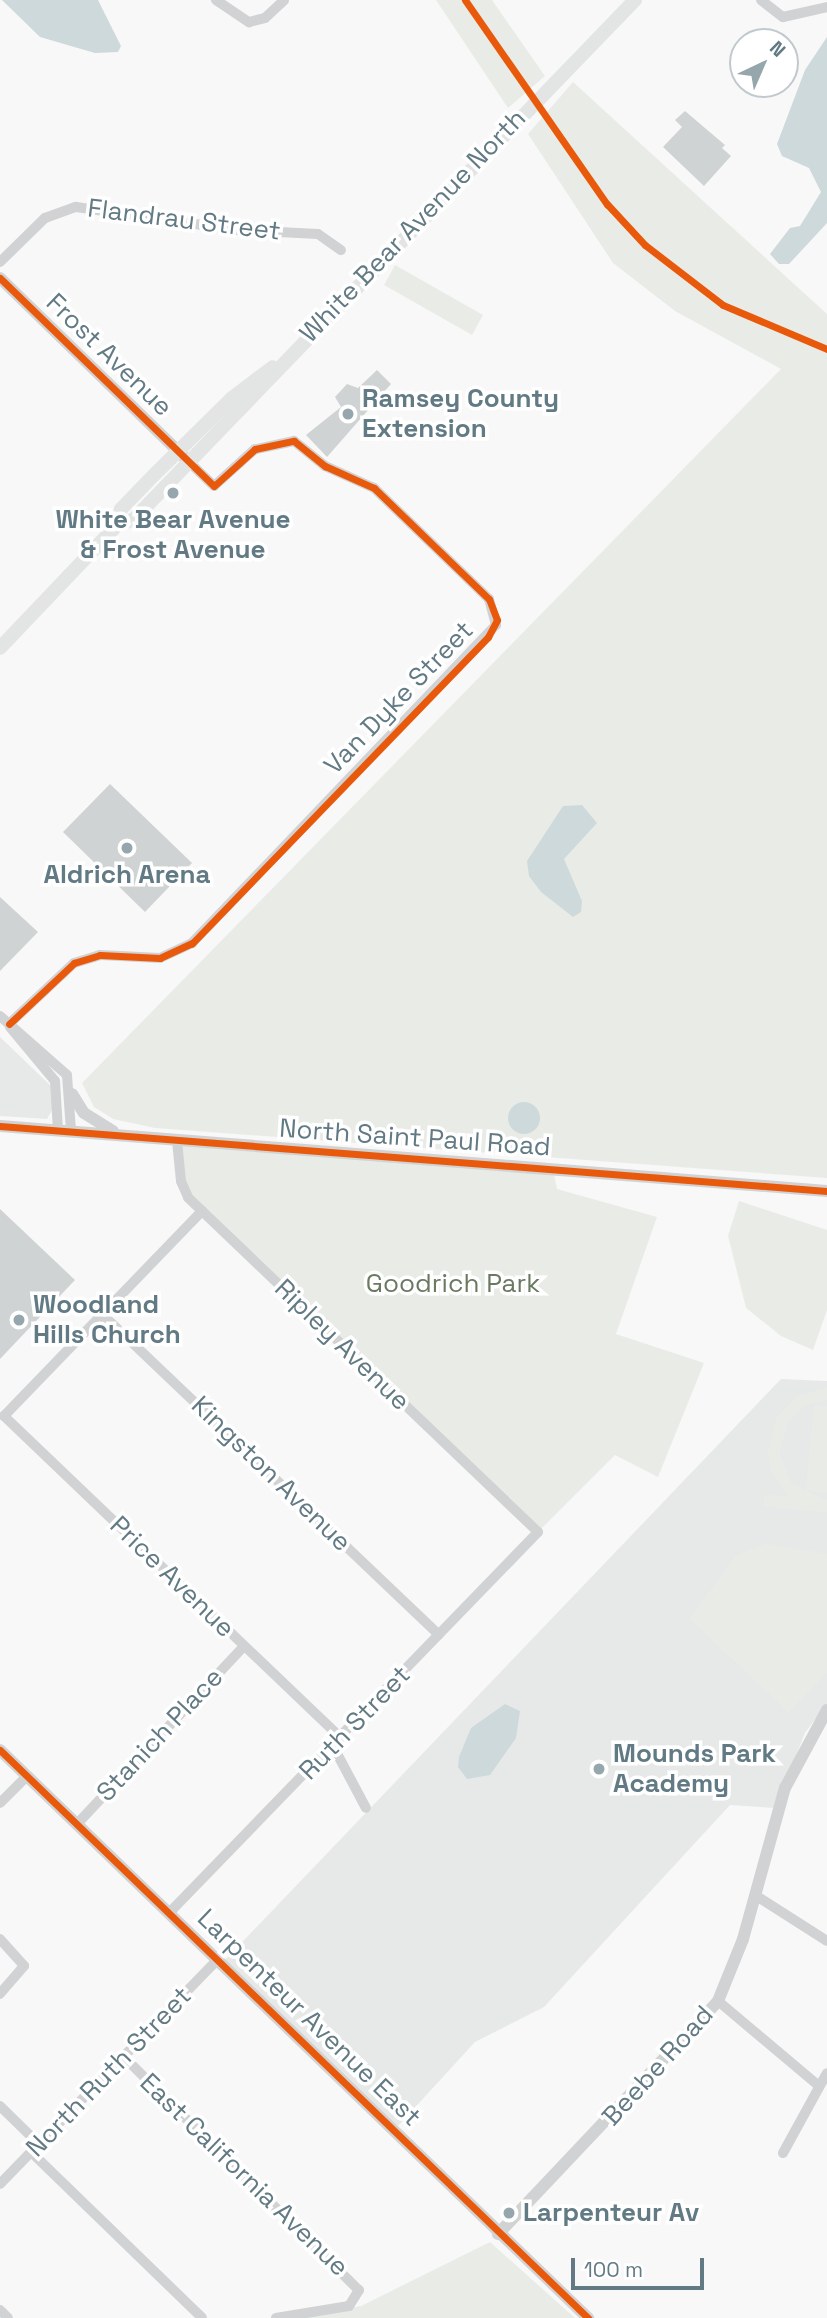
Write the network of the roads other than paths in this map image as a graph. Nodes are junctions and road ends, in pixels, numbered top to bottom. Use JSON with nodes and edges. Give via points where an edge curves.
{"nodes":[{"id":1,"x":216,"y":0,"type":"edge"},
{"id":2,"x":284,"y":0,"type":"edge"},
{"id":3,"x":635,"y":0,"type":"edge"},
{"id":4,"x":761,"y":0,"type":"edge"},
{"id":5,"x":827,"y":7,"type":"edge"},
{"id":6,"x":341,"y":250,"type":"dead end"},
{"id":7,"x":0,"y":262,"type":"edge"},
{"id":8,"x":0,"y":278,"type":"edge"},
{"id":9,"x":280,"y":362,"type":"junction"},
{"id":10,"x":178,"y":451,"type":"junction"},
{"id":11,"x":190,"y":463,"type":"junction"},
{"id":12,"x":118,"y":524,"type":"junction"},
{"id":13,"x":0,"y":648,"type":"edge"},
{"id":14,"x":4,"y":1020,"type":"edge"},
{"id":15,"x":72,"y":1094,"type":"junction"},
{"id":16,"x":0,"y":1126,"type":"edge"},
{"id":17,"x":64,"y":1131,"type":"junction"},
{"id":18,"x":123,"y":1136,"type":"junction"},
{"id":19,"x":177,"y":1141,"type":"junction"},
{"id":20,"x":827,"y":1191,"type":"edge"},
{"id":21,"x":202,"y":1211,"type":"junction"},
{"id":22,"x":102,"y":1314,"type":"junction"},
{"id":23,"x":538,"y":1532,"type":"joint"},
{"id":24,"x":439,"y":1635,"type":"junction"},
{"id":25,"x":244,"y":1646,"type":"junction"},
{"id":26,"x":827,"y":1710,"type":"edge"},
{"id":27,"x":337,"y":1742,"type":"junction"},
{"id":28,"x":0,"y":1750,"type":"edge"},
{"id":29,"x":27,"y":1776,"type":"junction"},
{"id":30,"x":0,"y":1804,"type":"edge"},
{"id":31,"x":366,"y":1808,"type":"dead end"},
{"id":32,"x":77,"y":1824,"type":"junction"},
{"id":33,"x":755,"y":1895,"type":"junction"},
{"id":34,"x":170,"y":1912,"type":"junction"},
{"id":35,"x":0,"y":1939,"type":"edge"},
{"id":36,"x":827,"y":1941,"type":"edge"},
{"id":37,"x":218,"y":1959,"type":"junction"},
{"id":38,"x":0,"y":1994,"type":"edge"},
{"id":39,"x":718,"y":2001,"type":"junction"},
{"id":40,"x":124,"y":2057,"type":"junction"},
{"id":41,"x":827,"y":2073,"type":"edge"},
{"id":42,"x":819,"y":2086,"type":"junction"},
{"id":43,"x":0,"y":2106,"type":"edge"},
{"id":44,"x":35,"y":2148,"type":"junction"},
{"id":45,"x":783,"y":2153,"type":"dead end"},
{"id":46,"x":0,"y":2184,"type":"edge"},
{"id":47,"x":498,"y":2234,"type":"junction"},
{"id":48,"x":0,"y":2310,"type":"edge"},
{"id":49,"x":8,"y":2318,"type":"edge"},
{"id":50,"x":202,"y":2318,"type":"edge"},
{"id":51,"x":276,"y":2318,"type":"edge"},
{"id":52,"x":588,"y":2318,"type":"edge"}],
"edges":[{"from":1,"to":2,"type":"street","via":[[230,14],[257,22]]},
{"from":3,"to":9,"type":"main road","name":"White Bear Avenue North"},
{"from":4,"to":5,"type":"street","via":[[783,17]]},
{"from":6,"to":7,"type":"street","name":"Flandrau Street","via":[[318,234],[237,230],[76,207],[45,218]]},
{"from":8,"to":10,"type":"street","name":"Frost Avenue"},
{"from":9,"to":10,"type":"main road","name":"White Bear Avenue North","via":[[252,380]]},
{"from":9,"to":11,"type":"main road","name":"White Bear Avenue North","via":[[261,390]]},
{"from":10,"to":11,"type":"street","name":"Frost Avenue"},
{"from":10,"to":12,"type":"main road","name":"White Bear Avenue North","via":[[121,509]]},
{"from":11,"to":12,"type":"main road","name":"White Bear Avenue North","via":[[133,520]]},
{"from":11,"to":14,"type":"street","name":"Van Dyke Street","via":[[214,486],[255,449],[294,441],[325,466],[374,488],[489,599],[496,625],[191,943],[159,958],[100,955],[74,963]]},
{"from":12,"to":13,"type":"main road","name":"White Bear Avenue North"},
{"from":14,"to":15,"type":"street","via":[[58,1064]]},
{"from":14,"to":17,"type":"street","via":[[58,1087]]},
{"from":15,"to":17,"type":"street"},
{"from":15,"to":18,"type":"street","via":[[99,1126]]},
{"from":16,"to":17,"type":"street","name":"North Saint Paul Road"},
{"from":17,"to":18,"type":"street","name":"North Saint Paul Road"},
{"from":18,"to":19,"type":"street","name":"North Saint Paul Road"},
{"from":19,"to":20,"type":"street","name":"North Saint Paul Road"},
{"from":19,"to":21,"type":"street","name":"Ripley Avenue","via":[[181,1181]]},
{"from":21,"to":22,"type":"street"},
{"from":21,"to":23,"type":"street","name":"Ripley Avenue"},
{"from":22,"to":24,"type":"street","name":"Kingston Avenue"},
{"from":22,"to":25,"type":"street","name":"Price Avenue","via":[[4,1416]]},
{"from":23,"to":24,"type":"street","name":"Ruth Street"},
{"from":24,"to":27,"type":"street","name":"Ruth Street"},
{"from":25,"to":27,"type":"street","name":"Price Avenue"},
{"from":25,"to":32,"type":"street","name":"Stanich Place"},
{"from":26,"to":33,"type":"street","name":"Beebe Road","via":[[789,1777]]},
{"from":27,"to":31,"type":"street","name":"Price Avenue"},
{"from":27,"to":34,"type":"street","name":"Ruth Street"},
{"from":28,"to":29,"type":"street","name":"Larpenteur Avenue East"},
{"from":29,"to":30,"type":"street"},
{"from":29,"to":32,"type":"street","name":"Larpenteur Avenue East"},
{"from":32,"to":34,"type":"street","name":"Larpenteur Avenue East"},
{"from":33,"to":36,"type":"street"},
{"from":33,"to":39,"type":"street","name":"Beebe Road"},
{"from":34,"to":37,"type":"street","name":"Larpenteur Avenue East"},
{"from":35,"to":38,"type":"street","via":[[23,1966]]},
{"from":37,"to":40,"type":"street","name":"North Ruth Street"},
{"from":37,"to":47,"type":"street","name":"Larpenteur Avenue East"},
{"from":39,"to":42,"type":"street"},
{"from":39,"to":47,"type":"street","name":"Beebe Road"},
{"from":40,"to":44,"type":"street","name":"North Ruth Street"},
{"from":40,"to":51,"type":"street","name":"East California Avenue","via":[[353,2280],[359,2295],[349,2306]]},
{"from":41,"to":42,"type":"street"},
{"from":42,"to":45,"type":"street"},
{"from":43,"to":44,"type":"street"},
{"from":44,"to":46,"type":"street","name":"North Ruth Street"},
{"from":44,"to":50,"type":"street"},
{"from":47,"to":52,"type":"street","name":"Larpenteur Avenue East"},
{"from":48,"to":49,"type":"street"}]}
